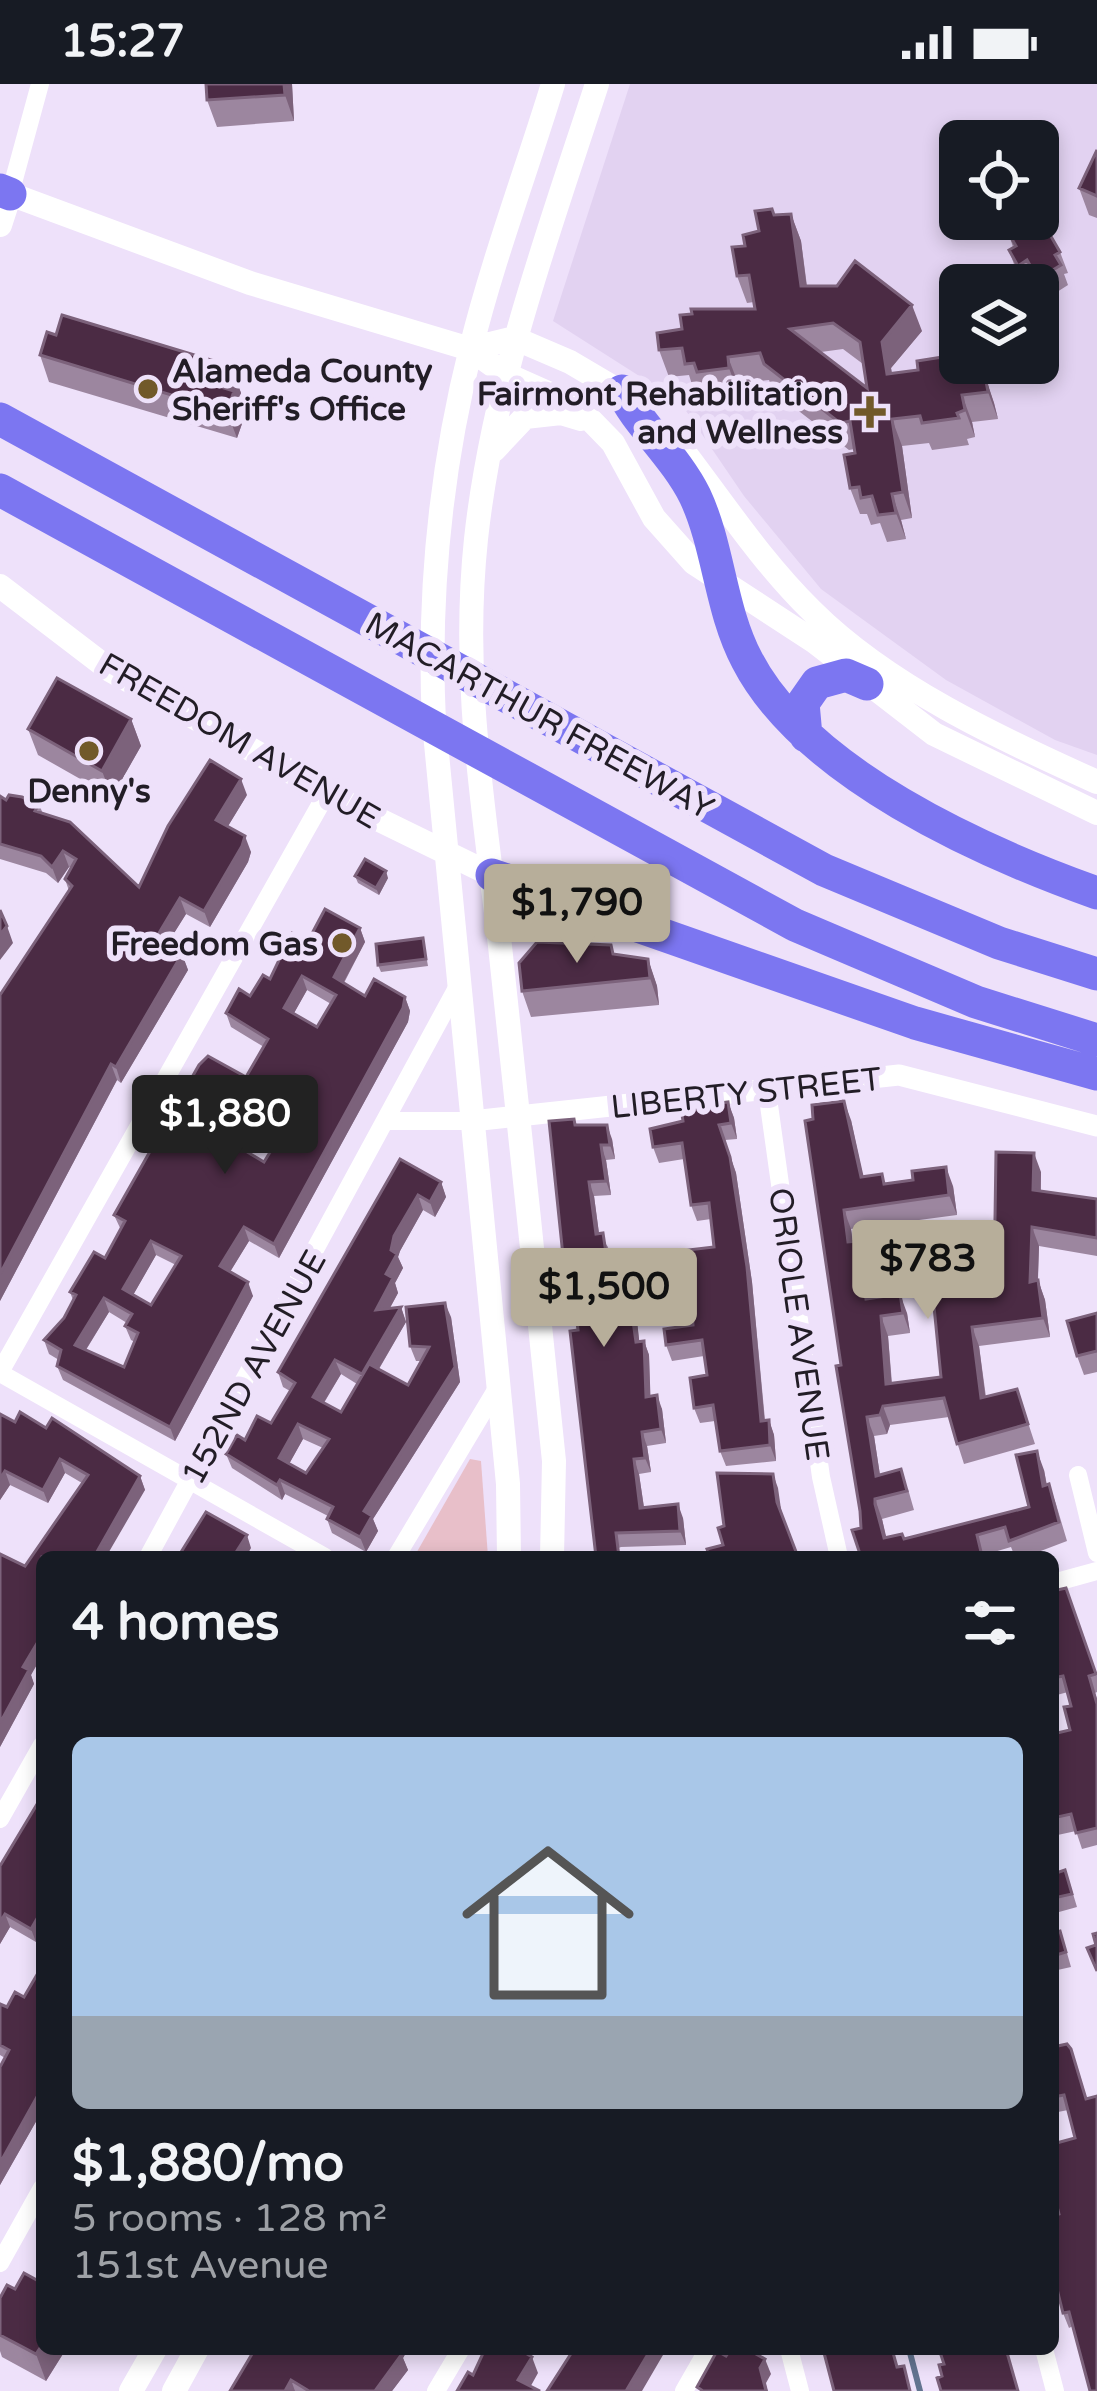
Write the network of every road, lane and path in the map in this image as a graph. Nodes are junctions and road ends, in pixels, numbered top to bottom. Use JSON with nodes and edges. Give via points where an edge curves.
{"nodes":[{"id":1,"x":40,"y":84,"type":"edge"},
{"id":2,"x":553,"y":84,"type":"edge"},
{"id":3,"x":597,"y":84,"type":"edge"},
{"id":4,"x":3,"y":203,"type":"edge"},
{"id":5,"x":514,"y":338,"type":"junction"},
{"id":6,"x":470,"y":350,"type":"junction"},
{"id":7,"x":505,"y":374,"type":"junction"},
{"id":8,"x":622,"y":391,"type":"junction"},
{"id":9,"x":0,"y":419,"type":"edge"},
{"id":10,"x":595,"y":422,"type":"junction"},
{"id":11,"x":487,"y":460,"type":"junction"},
{"id":12,"x":0,"y":490,"type":"edge"},
{"id":13,"x":722,"y":584,"type":"junction"},
{"id":14,"x":0,"y":586,"type":"edge"},
{"id":15,"x":867,"y":684,"type":"junction"},
{"id":16,"x":806,"y":736,"type":"junction"},
{"id":17,"x":1097,"y":782,"type":"edge"},
{"id":18,"x":328,"y":791,"type":"junction"},
{"id":19,"x":1097,"y":812,"type":"edge"},
{"id":20,"x":448,"y":855,"type":"junction"},
{"id":21,"x":492,"y":875,"type":"junction"},
{"id":22,"x":1097,"y":893,"type":"edge"},
{"id":23,"x":1097,"y":974,"type":"edge"},
{"id":24,"x":458,"y":986,"type":"junction"},
{"id":25,"x":1097,"y":1040,"type":"edge"},
{"id":26,"x":1097,"y":1074,"type":"edge"},
{"id":27,"x":767,"y":1090,"type":"junction"},
{"id":28,"x":518,"y":1116,"type":"junction"},
{"id":29,"x":388,"y":1121,"type":"junction"},
{"id":30,"x":472,"y":1121,"type":"junction"},
{"id":31,"x":1097,"y":1126,"type":"edge"},
{"id":32,"x":0,"y":1372,"type":"edge"},
{"id":33,"x":496,"y":1390,"type":"junction"},
{"id":34,"x":1078,"y":1474,"type":"dead end"},
{"id":35,"x":191,"y":1482,"type":"junction"},
{"id":36,"x":151,"y":1551,"type":"edge"},
{"id":37,"x":314,"y":1551,"type":"edge"},
{"id":38,"x":400,"y":1551,"type":"edge"},
{"id":39,"x":509,"y":1551,"type":"edge"},
{"id":40,"x":552,"y":1551,"type":"edge"},
{"id":41,"x":838,"y":1551,"type":"edge"},
{"id":42,"x":1097,"y":1553,"type":"edge"},
{"id":43,"x":1097,"y":1571,"type":"edge"},
{"id":44,"x":1059,"y":1580,"type":"edge"},
{"id":45,"x":36,"y":1756,"type":"edge"},
{"id":46,"x":0,"y":1819,"type":"edge"},
{"id":47,"x":36,"y":2199,"type":"edge"},
{"id":48,"x":0,"y":2263,"type":"edge"},
{"id":49,"x":151,"y":2355,"type":"edge"},
{"id":50,"x":194,"y":2355,"type":"edge"},
{"id":51,"x":457,"y":2355,"type":"edge"},
{"id":52,"x":705,"y":2355,"type":"edge"},
{"id":53,"x":791,"y":2355,"type":"edge"},
{"id":54,"x":1046,"y":2355,"type":"edge"},
{"id":55,"x":130,"y":2391,"type":"edge"},
{"id":56,"x":174,"y":2391,"type":"edge"},
{"id":57,"x":436,"y":2391,"type":"edge"},
{"id":58,"x":684,"y":2391,"type":"edge"},
{"id":59,"x":800,"y":2391,"type":"edge"},
{"id":60,"x":1055,"y":2391,"type":"edge"}],
"edges":[{"from":1,"to":4,"type":"street"},
{"from":2,"to":6,"type":"main road"},
{"from":3,"to":5,"type":"main road"},
{"from":4,"to":6,"type":"main road"},
{"from":5,"to":6,"type":"main road"},
{"from":5,"to":7,"type":"main road"},
{"from":5,"to":8,"type":"main road"},
{"from":6,"to":7,"type":"main road"},
{"from":6,"to":20,"type":"main road","via":[[436,554],[432,673]]},
{"from":7,"to":10,"type":"main road"},
{"from":7,"to":11,"type":"main road"},
{"from":8,"to":13,"type":"highway","via":[[697,499]]},
{"from":8,"to":17,"type":"main road","via":[[679,445],[815,615],[961,717]]},
{"from":9,"to":23,"type":"highway","name":"MACARTHUR FREEWAY","via":[[824,870],[998,943]]},
{"from":10,"to":11,"type":"main road","via":[[561,413],[525,417]]},
{"from":10,"to":13,"type":"main road","via":[[673,543]]},
{"from":11,"to":21,"type":"main road","via":[[472,589],[471,709]]},
{"from":12,"to":25,"type":"highway","name":"MACARTHUR FREEWAY","via":[[796,925],[976,1002]]},
{"from":13,"to":15,"type":"main road"},
{"from":13,"to":16,"type":"highway","via":[[748,664]]},
{"from":14,"to":18,"type":"main road","name":"FREEDOM AVENUE","via":[[110,670]]},
{"from":15,"to":16,"type":"highway","via":[[846,676],[817,682],[803,704]]},
{"from":15,"to":19,"type":"main road","via":[[934,734]]},
{"from":16,"to":22,"type":"highway","via":[[932,818]]},
{"from":18,"to":20,"type":"main road","name":"FREEDOM AVENUE"},
{"from":18,"to":32,"type":"street"},
{"from":20,"to":21,"type":"main road","name":"FREEDOM AVENUE"},
{"from":20,"to":24,"type":"main road"},
{"from":21,"to":26,"type":"highway","via":[[915,1023]]},
{"from":21,"to":28,"type":"main road"},
{"from":24,"to":29,"type":"street","name":"152ND AVENUE"},
{"from":24,"to":30,"type":"main road"},
{"from":27,"to":28,"type":"street","name":"LIBERTY STREET"},
{"from":27,"to":31,"type":"street","name":"LIBERTY STREET","via":[[899,1076]]},
{"from":27,"to":41,"type":"street","name":"ORIOLE AVENUE","via":[[820,1477]]},
{"from":28,"to":30,"type":"street","name":"LIBERTY STREET"},
{"from":28,"to":40,"type":"main road","via":[[554,1461]]},
{"from":29,"to":30,"type":"street","name":"LIBERTY STREET"},
{"from":29,"to":35,"type":"street","name":"152ND AVENUE"},
{"from":30,"to":33,"type":"main road"},
{"from":32,"to":35,"type":"street"},
{"from":33,"to":38,"type":"street"},
{"from":33,"to":39,"type":"main road"},
{"from":34,"to":42,"type":"street"},
{"from":35,"to":36,"type":"street","name":"152ND AVENUE"},
{"from":35,"to":37,"type":"street"},
{"from":43,"to":44,"type":"street"},
{"from":45,"to":46,"type":"street"},
{"from":47,"to":48,"type":"street"},
{"from":49,"to":55,"type":"main road"},
{"from":50,"to":56,"type":"main road"},
{"from":51,"to":57,"type":"street"},
{"from":52,"to":58,"type":"street"},
{"from":53,"to":59,"type":"street"},
{"from":54,"to":60,"type":"street"}]}
